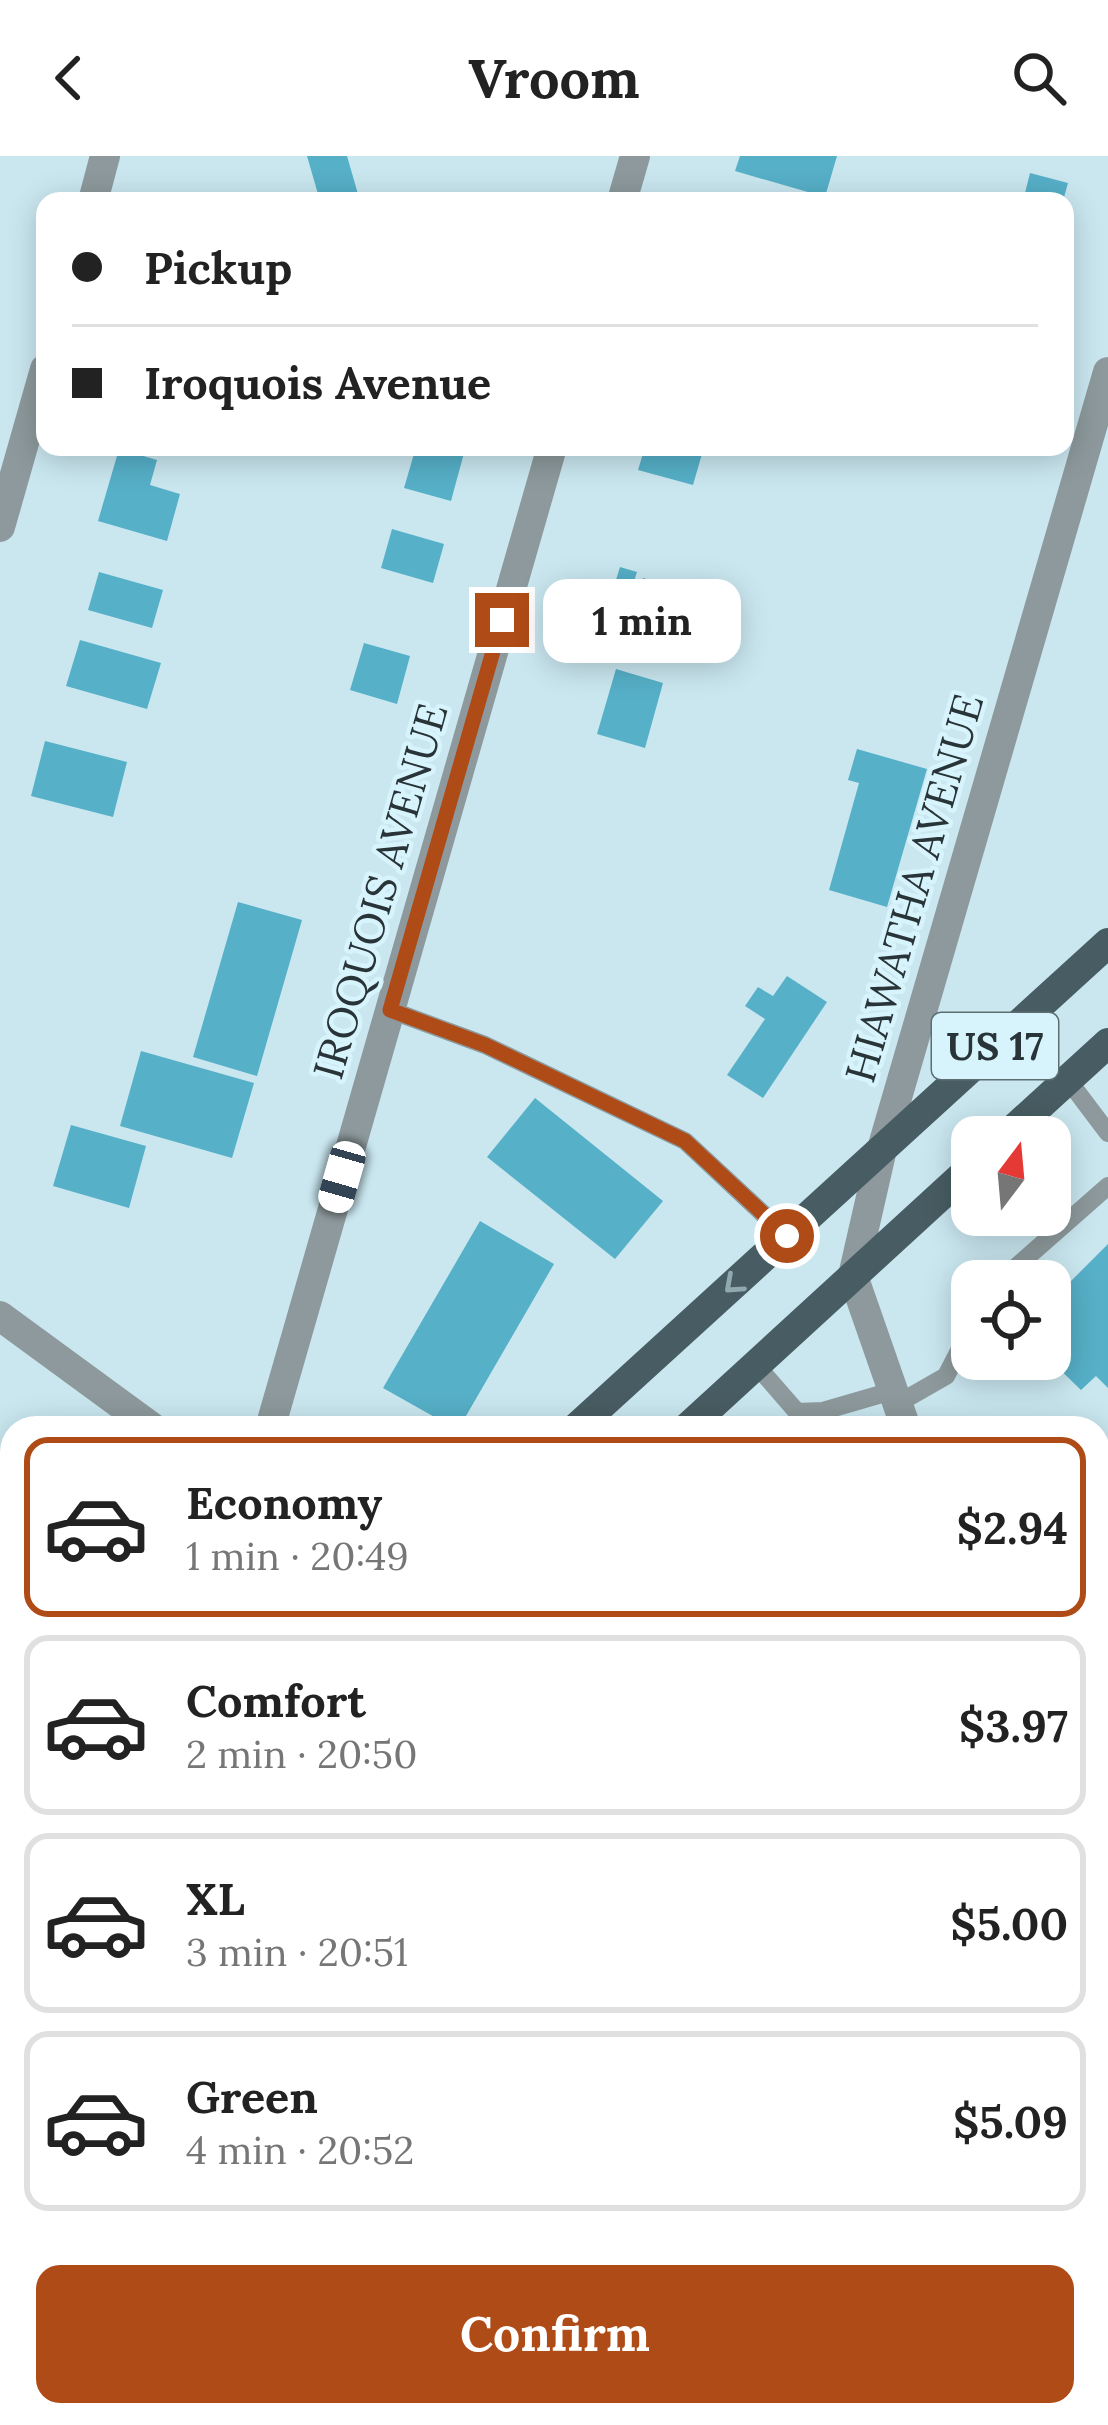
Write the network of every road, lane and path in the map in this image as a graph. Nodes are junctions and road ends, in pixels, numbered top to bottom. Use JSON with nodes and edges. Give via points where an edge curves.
{"nodes":[{"id":1,"x":105,"y":156,"type":"edge"},
{"id":2,"x":635,"y":156,"type":"edge"},
{"id":3,"x":95,"y":192,"type":"edge"},
{"id":4,"x":625,"y":192,"type":"edge"},
{"id":5,"x":1108,"y":372,"type":"edge"},
{"id":6,"x":36,"y":400,"type":"edge"},
{"id":7,"x":548,"y":456,"type":"edge"},
{"id":8,"x":0,"y":527,"type":"edge"},
{"id":9,"x":1108,"y":943,"type":"edge"},
{"id":10,"x":390,"y":1010,"type":"junction"},
{"id":11,"x":1108,"y":1043,"type":"edge"},
{"id":12,"x":1067,"y":1080,"type":"junction"},
{"id":13,"x":1028,"y":1116,"type":"edge"},
{"id":14,"x":1108,"y":1133,"type":"edge"},
{"id":15,"x":882,"y":1149,"type":"junction"},
{"id":16,"x":951,"y":1186,"type":"edge"},
{"id":17,"x":1108,"y":1186,"type":"edge"},
{"id":18,"x":787,"y":1236,"type":"junction"},
{"id":19,"x":1024,"y":1260,"type":"edge"},
{"id":20,"x":853,"y":1276,"type":"junction"},
{"id":21,"x":0,"y":1316,"type":"edge"},
{"id":22,"x":756,"y":1365,"type":"junction"},
{"id":23,"x":951,"y":1366,"type":"edge"},
{"id":24,"x":898,"y":1408,"type":"edge"},
{"id":25,"x":136,"y":1416,"type":"edge"},
{"id":26,"x":273,"y":1416,"type":"edge"},
{"id":27,"x":589,"y":1416,"type":"edge"},
{"id":28,"x":700,"y":1416,"type":"edge"},
{"id":29,"x":812,"y":1416,"type":"edge"},
{"id":30,"x":851,"y":1416,"type":"edge"}],
"edges":[{"from":1,"to":3,"type":"street"},
{"from":2,"to":4,"type":"street"},
{"from":5,"to":15,"type":"street","name":"HIAWATHA AVENUE"},
{"from":6,"to":8,"type":"street"},
{"from":7,"to":10,"type":"street","name":"IROQUOIS AVENUE"},
{"from":9,"to":15,"type":"main road","number":"US 17"},
{"from":10,"to":18,"type":"lane","via":[[485,1045],[685,1141]]},
{"from":10,"to":26,"type":"street","name":"IROQUOIS AVENUE"},
{"from":11,"to":12,"type":"main road","number":"US 17"},
{"from":12,"to":13,"type":"main road","number":"US 17"},
{"from":12,"to":14,"type":"lane"},
{"from":15,"to":18,"type":"main road","number":"US 17"},
{"from":15,"to":20,"type":"street","name":"HIAWATHA AVENUE"},
{"from":16,"to":20,"type":"main road"},
{"from":17,"to":19,"type":"lane"},
{"from":18,"to":27,"type":"main road","number":"US 17","one_way":true},
{"from":20,"to":22,"type":"main road"},
{"from":20,"to":24,"type":"street"},
{"from":21,"to":25,"type":"street"},
{"from":22,"to":28,"type":"main road"},
{"from":22,"to":29,"type":"lane","via":[[796,1412]]},
{"from":23,"to":24,"type":"lane"},
{"from":24,"to":30,"type":"lane"}]}
